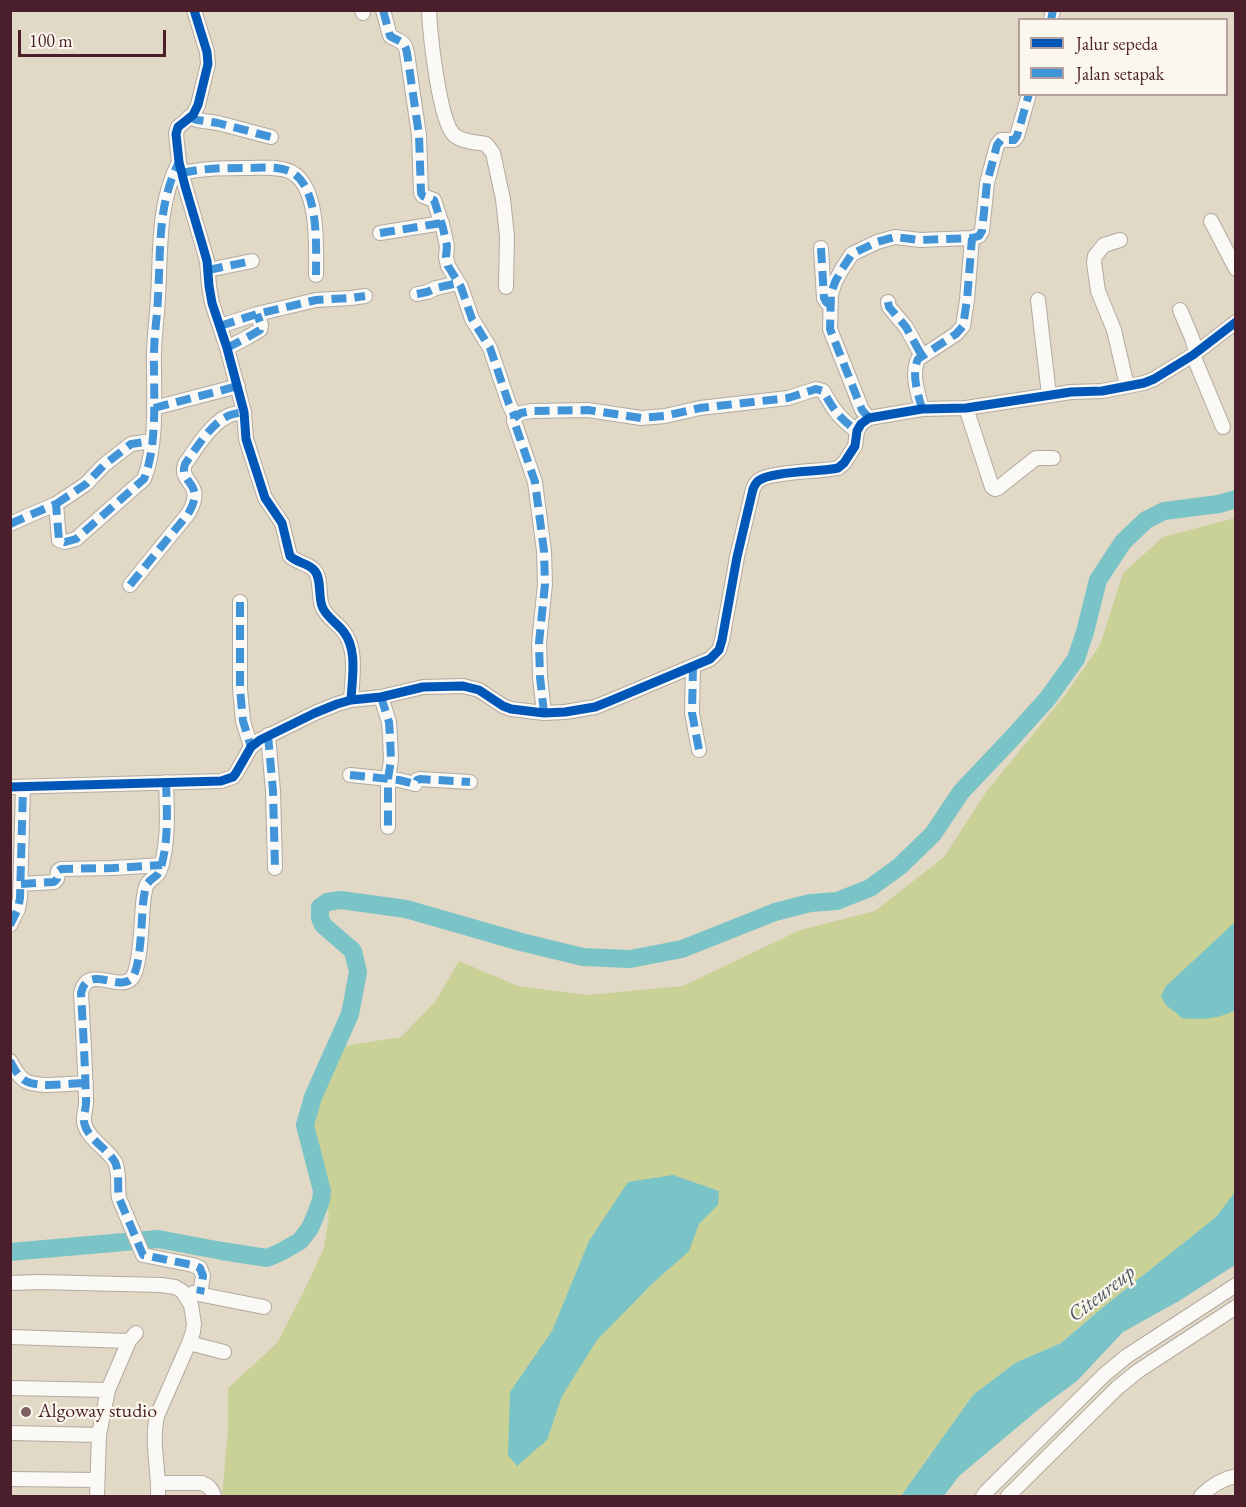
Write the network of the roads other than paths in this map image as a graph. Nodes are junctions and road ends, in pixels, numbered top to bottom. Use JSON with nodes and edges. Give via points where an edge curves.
{"nodes":[{"id":1,"x":194,"y":10,"type":"edge"},
{"id":2,"x":383,"y":10,"type":"edge"},
{"id":3,"x":429,"y":10,"type":"edge"},
{"id":4,"x":1028,"y":96,"type":"edge"},
{"id":5,"x":189,"y":117,"type":"junction"},
{"id":6,"x":271,"y":137,"type":"dead end"},
{"id":7,"x":181,"y":168,"type":"junction"},
{"id":8,"x":1211,"y":221,"type":"dead end"},
{"id":9,"x":442,"y":223,"type":"junction"},
{"id":10,"x":380,"y":233,"type":"dead end"},
{"id":11,"x":972,"y":237,"type":"junction"},
{"id":12,"x":1120,"y":240,"type":"dead end"},
{"id":13,"x":821,"y":248,"type":"dead end"},
{"id":14,"x":252,"y":261,"type":"dead end"},
{"id":15,"x":1236,"y":268,"type":"edge"},
{"id":16,"x":208,"y":270,"type":"junction"},
{"id":17,"x":316,"y":275,"type":"dead end"},
{"id":18,"x":458,"y":283,"type":"junction"},
{"id":19,"x":506,"y":287,"type":"dead end"},
{"id":20,"x":417,"y":294,"type":"dead end"},
{"id":21,"x":365,"y":296,"type":"dead end"},
{"id":22,"x":1038,"y":300,"type":"dead end"},
{"id":23,"x":888,"y":302,"type":"dead end"},
{"id":24,"x":831,"y":306,"type":"junction"},
{"id":25,"x":1180,"y":310,"type":"dead end"},
{"id":26,"x":257,"y":314,"type":"junction"},
{"id":27,"x":1236,"y":322,"type":"edge"},
{"id":28,"x":220,"y":326,"type":"junction"},
{"id":29,"x":227,"y":348,"type":"junction"},
{"id":30,"x":1194,"y":354,"type":"junction"},
{"id":31,"x":922,"y":356,"type":"junction"},
{"id":32,"x":238,"y":386,"type":"junction"},
{"id":33,"x":1126,"y":386,"type":"junction"},
{"id":34,"x":1049,"y":395,"type":"junction"},
{"id":35,"x":154,"y":408,"type":"junction"},
{"id":36,"x":966,"y":408,"type":"junction"},
{"id":37,"x":922,"y":409,"type":"junction"},
{"id":38,"x":244,"y":412,"type":"junction"},
{"id":39,"x":515,"y":417,"type":"junction"},
{"id":40,"x":869,"y":418,"type":"junction"},
{"id":41,"x":1223,"y":427,"type":"dead end"},
{"id":42,"x":857,"y":431,"type":"junction"},
{"id":43,"x":152,"y":441,"type":"junction"},
{"id":44,"x":1053,"y":458,"type":"dead end"},
{"id":45,"x":56,"y":504,"type":"junction"},
{"id":46,"x":10,"y":524,"type":"edge"},
{"id":47,"x":130,"y":585,"type":"dead end"},
{"id":48,"x":240,"y":602,"type":"dead end"},
{"id":49,"x":693,"y":666,"type":"junction"},
{"id":50,"x":381,"y":697,"type":"junction"},
{"id":51,"x":351,"y":700,"type":"junction"},
{"id":52,"x":544,"y":713,"type":"junction"},
{"id":53,"x":268,"y":735,"type":"junction"},
{"id":54,"x":251,"y":747,"type":"junction"},
{"id":55,"x":699,"y":750,"type":"dead end"},
{"id":56,"x":350,"y":775,"type":"dead end"},
{"id":57,"x":388,"y":779,"type":"junction"},
{"id":58,"x":166,"y":782,"type":"junction"},
{"id":59,"x":470,"y":782,"type":"dead end"},
{"id":60,"x":17,"y":787,"type":"edge"},
{"id":61,"x":388,"y":827,"type":"dead end"},
{"id":62,"x":162,"y":865,"type":"junction"},
{"id":63,"x":275,"y":868,"type":"dead end"},
{"id":64,"x":21,"y":884,"type":"junction"},
{"id":65,"x":10,"y":925,"type":"edge"},
{"id":66,"x":10,"y":1060,"type":"edge"},
{"id":67,"x":86,"y":1083,"type":"junction"},
{"id":68,"x":10,"y":1283,"type":"edge"},
{"id":69,"x":1236,"y":1285,"type":"edge"},
{"id":70,"x":182,"y":1291,"type":"junction"},
{"id":71,"x":200,"y":1294,"type":"junction"},
{"id":72,"x":264,"y":1307,"type":"dead end"},
{"id":73,"x":1236,"y":1307,"type":"edge"},
{"id":74,"x":10,"y":1337,"type":"edge"},
{"id":75,"x":189,"y":1343,"type":"junction"},
{"id":76,"x":224,"y":1352,"type":"dead end"},
{"id":77,"x":1105,"y":1374,"type":"junction"},
{"id":78,"x":10,"y":1388,"type":"edge"},
{"id":79,"x":1117,"y":1388,"type":"junction"},
{"id":80,"x":108,"y":1390,"type":"junction"},
{"id":81,"x":10,"y":1433,"type":"edge"},
{"id":82,"x":99,"y":1435,"type":"junction"},
{"id":83,"x":1236,"y":1476,"type":"edge"},
{"id":84,"x":10,"y":1479,"type":"edge"},
{"id":85,"x":97,"y":1480,"type":"junction"},
{"id":86,"x":158,"y":1490,"type":"edge"},
{"id":87,"x":97,"y":1497,"type":"edge"},
{"id":88,"x":214,"y":1497,"type":"edge"},
{"id":89,"x":983,"y":1497,"type":"edge"},
{"id":90,"x":1008,"y":1497,"type":"edge"},
{"id":91,"x":1202,"y":1497,"type":"edge"}],
"edges":[{"from":1,"to":5,"type":"street","via":[[208,64],[198,105]]},
{"from":2,"to":9,"type":"street","via":[[390,36],[406,45],[419,135],[421,193],[434,200]]},
{"from":3,"to":19,"type":"street","via":[[438,86],[448,124],[460,139],[486,144],[493,153],[507,236]]},
{"from":4,"to":11,"type":"street","via":[[1017,136],[998,142],[987,183],[982,231]]},
{"from":5,"to":6,"type":"street"},
{"from":5,"to":7,"type":"street","via":[[176,134]]},
{"from":7,"to":16,"type":"street"},
{"from":7,"to":17,"type":"street","via":[[275,168],[292,172],[310,197]]},
{"from":7,"to":35,"type":"street","via":[[172,177],[166,194],[161,226]]},
{"from":8,"to":15,"type":"street"},
{"from":9,"to":10,"type":"street"},
{"from":9,"to":18,"type":"street","via":[[448,266]]},
{"from":11,"to":24,"type":"street","via":[[895,237],[877,242],[852,255],[835,282]]},
{"from":11,"to":31,"type":"street","via":[[963,326]]},
{"from":12,"to":33,"type":"street","via":[[1104,245],[1094,263],[1098,291],[1114,330]]},
{"from":13,"to":24,"type":"street","via":[[824,298]]},
{"from":14,"to":16,"type":"street"},
{"from":16,"to":28,"type":"street","via":[[210,295]]},
{"from":18,"to":20,"type":"street"},
{"from":18,"to":39,"type":"street","via":[[472,319],[490,348]]},
{"from":21,"to":26,"type":"street","via":[[316,300]]},
{"from":22,"to":34,"type":"street"},
{"from":23,"to":31,"type":"street"},
{"from":24,"to":40,"type":"street","via":[[830,330],[862,410]]},
{"from":25,"to":30,"type":"street"},
{"from":26,"to":28,"type":"street"},
{"from":26,"to":29,"type":"street","via":[[260,330]]},
{"from":27,"to":30,"type":"street"},
{"from":28,"to":29,"type":"street"},
{"from":29,"to":32,"type":"street"},
{"from":30,"to":33,"type":"street","via":[[1154,379]]},
{"from":30,"to":41,"type":"street"},
{"from":31,"to":37,"type":"street","via":[[915,370],[915,383]]},
{"from":32,"to":35,"type":"street"},
{"from":32,"to":38,"type":"street"},
{"from":33,"to":34,"type":"street"},
{"from":34,"to":36,"type":"street"},
{"from":35,"to":43,"type":"street"},
{"from":36,"to":37,"type":"street"},
{"from":36,"to":44,"type":"street","via":[[992,488],[998,488],[1036,458]]},
{"from":37,"to":40,"type":"street"},
{"from":38,"to":47,"type":"street","via":[[219,422],[185,464],[184,474],[195,491],[193,505]]},
{"from":38,"to":51,"type":"street","via":[[246,439],[261,488],[282,523],[290,556],[314,569],[323,609],[350,643]]},
{"from":39,"to":42,"type":"street","via":[[532,411],[588,410],[641,418],[665,416],[788,398],[816,389],[823,391],[843,420]]},
{"from":39,"to":52,"type":"street","via":[[535,482],[544,551],[539,643]]},
{"from":40,"to":42,"type":"street"},
{"from":42,"to":49,"type":"street","via":[[855,446],[838,468],[768,477],[756,483],[737,556],[722,640],[710,659]]},
{"from":43,"to":45,"type":"street","via":[[131,444],[86,484]]},
{"from":43,"to":45,"type":"street","via":[[144,479],[76,539],[60,540]]},
{"from":45,"to":46,"type":"street"},
{"from":48,"to":54,"type":"street","via":[[240,689],[243,721]]},
{"from":49,"to":52,"type":"street","via":[[595,707]]},
{"from":49,"to":55,"type":"street","via":[[692,713]]},
{"from":50,"to":51,"type":"street"},
{"from":50,"to":52,"type":"street","via":[[423,687],[463,686],[479,690],[511,709]]},
{"from":50,"to":57,"type":"street","via":[[389,722]]},
{"from":51,"to":53,"type":"street"},
{"from":53,"to":54,"type":"street"},
{"from":53,"to":63,"type":"street"},
{"from":54,"to":58,"type":"street","via":[[228,779]]},
{"from":56,"to":57,"type":"street"},
{"from":57,"to":59,"type":"street","via":[[414,785],[420,778]]},
{"from":57,"to":61,"type":"street"},
{"from":58,"to":60,"type":"street"},
{"from":58,"to":62,"type":"street"},
{"from":60,"to":64,"type":"street"},
{"from":62,"to":64,"type":"street","via":[[62,869],[54,882]]},
{"from":62,"to":67,"type":"street","via":[[147,885],[136,970],[131,979],[89,980],[82,986]]},
{"from":64,"to":65,"type":"street","via":[[18,909]]},
{"from":66,"to":67,"type":"street","via":[[15,1071],[31,1083]]},
{"from":67,"to":71,"type":"street","via":[[84,1123],[114,1161],[119,1198],[143,1255],[200,1268]]},
{"from":68,"to":70,"type":"street","via":[[162,1285]]},
{"from":69,"to":77,"type":"street"},
{"from":70,"to":71,"type":"street"},
{"from":70,"to":75,"type":"street","via":[[194,1314]]},
{"from":71,"to":72,"type":"street"},
{"from":73,"to":79,"type":"street"},
{"from":74,"to":80,"type":"street","via":[[133,1337]]},
{"from":75,"to":76,"type":"street"},
{"from":75,"to":86,"type":"street","via":[[157,1416],[154,1439]]},
{"from":77,"to":79,"type":"street"},
{"from":77,"to":89,"type":"street"},
{"from":78,"to":80,"type":"street"},
{"from":79,"to":90,"type":"street"},
{"from":80,"to":82,"type":"street"},
{"from":81,"to":82,"type":"street"},
{"from":82,"to":85,"type":"street"},
{"from":83,"to":91,"type":"street","via":[[1221,1480]]},
{"from":84,"to":85,"type":"street"},
{"from":85,"to":87,"type":"street"},
{"from":86,"to":88,"type":"street","via":[[202,1483],[211,1488]]}]}
